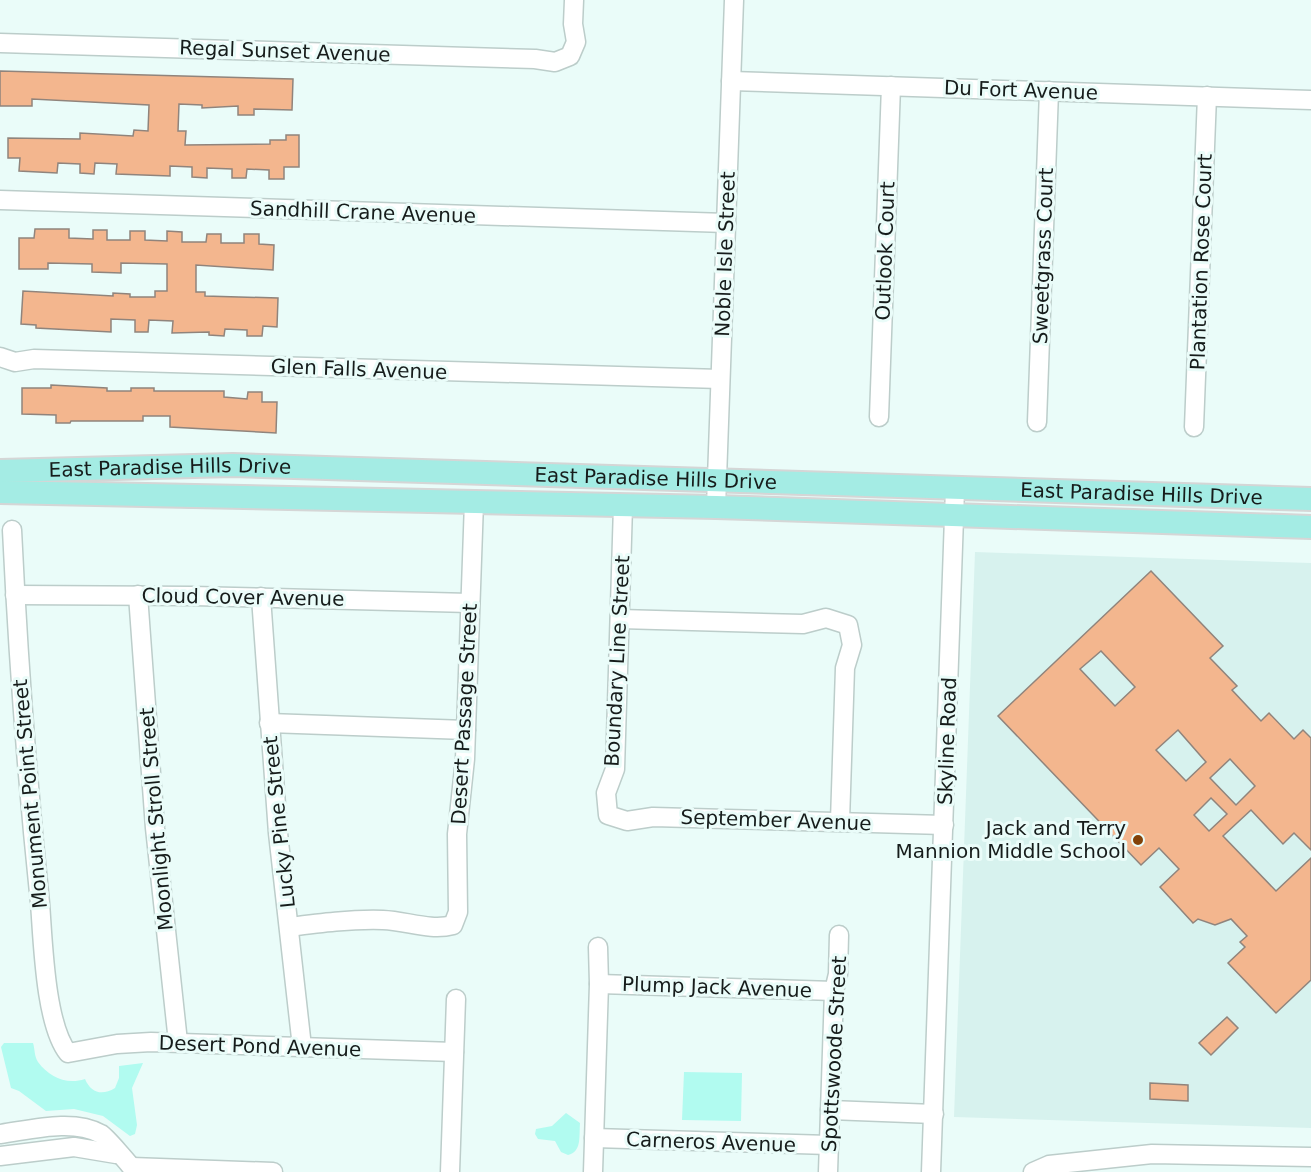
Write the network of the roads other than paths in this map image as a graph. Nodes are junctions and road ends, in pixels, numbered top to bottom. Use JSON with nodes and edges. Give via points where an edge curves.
{"nodes":[{"id":1,"x":574,"y":0,"type":"edge"},
{"id":2,"x":734,"y":0,"type":"edge"},
{"id":3,"x":0,"y":43,"type":"edge"},
{"id":4,"x":731,"y":81,"type":"junction"},
{"id":5,"x":891,"y":86,"type":"junction"},
{"id":6,"x":1049,"y":91,"type":"junction"},
{"id":7,"x":1207,"y":96,"type":"junction"},
{"id":8,"x":1311,"y":100,"type":"edge"},
{"id":9,"x":0,"y":200,"type":"edge"},
{"id":10,"x":726,"y":223,"type":"junction"},
{"id":11,"x":0,"y":357,"type":"edge"},
{"id":12,"x":720,"y":379,"type":"junction"},
{"id":13,"x":879,"y":417,"type":"dead end"},
{"id":14,"x":1037,"y":422,"type":"dead end"},
{"id":15,"x":1194,"y":427,"type":"dead end"},
{"id":16,"x":0,"y":471,"type":"edge"},
{"id":17,"x":717,"y":480,"type":"junction"},
{"id":18,"x":955,"y":489,"type":"junction"},
{"id":19,"x":0,"y":492,"type":"edge"},
{"id":20,"x":1311,"y":499,"type":"edge"},
{"id":21,"x":474,"y":502,"type":"junction"},
{"id":22,"x":623,"y":506,"type":"junction"},
{"id":23,"x":716,"y":507,"type":"junction"},
{"id":24,"x":954,"y":516,"type":"junction"},
{"id":25,"x":1311,"y":527,"type":"edge"},
{"id":26,"x":12,"y":530,"type":"dead end"},
{"id":27,"x":138,"y":595,"type":"junction"},
{"id":28,"x":15,"y":596,"type":"junction"},
{"id":29,"x":261,"y":597,"type":"junction"},
{"id":30,"x":470,"y":603,"type":"junction"},
{"id":31,"x":620,"y":619,"type":"junction"},
{"id":32,"x":269,"y":723,"type":"junction"},
{"id":33,"x":466,"y":730,"type":"junction"},
{"id":34,"x":608,"y":815,"type":"joint"},
{"id":35,"x":840,"y":822,"type":"junction"},
{"id":36,"x":944,"y":825,"type":"junction"},
{"id":37,"x":289,"y":927,"type":"junction"},
{"id":38,"x":839,"y":935,"type":"dead end"},
{"id":39,"x":598,"y":947,"type":"dead end"},
{"id":40,"x":599,"y":984,"type":"junction"},
{"id":41,"x":834,"y":991,"type":"junction"},
{"id":42,"x":456,"y":999,"type":"dead end"},
{"id":43,"x":178,"y":1042,"type":"junction"},
{"id":44,"x":302,"y":1047,"type":"junction"},
{"id":45,"x":454,"y":1052,"type":"junction"},
{"id":46,"x":68,"y":1053,"type":"joint"},
{"id":47,"x":830,"y":1110,"type":"junction"},
{"id":48,"x":934,"y":1114,"type":"junction"},
{"id":49,"x":0,"y":1134,"type":"edge"},
{"id":50,"x":594,"y":1138,"type":"junction"},
{"id":51,"x":829,"y":1145,"type":"junction"},
{"id":52,"x":116,"y":1154,"type":"junction"},
{"id":53,"x":0,"y":1156,"type":"edge"},
{"id":54,"x":1311,"y":1157,"type":"edge"},
{"id":55,"x":133,"y":1170,"type":"edge"},
{"id":56,"x":273,"y":1172,"type":"edge"},
{"id":57,"x":450,"y":1172,"type":"edge"},
{"id":58,"x":593,"y":1172,"type":"edge"},
{"id":59,"x":828,"y":1172,"type":"edge"},
{"id":60,"x":932,"y":1172,"type":"edge"},
{"id":61,"x":1033,"y":1172,"type":"edge"}],
"edges":[{"from":1,"to":3,"type":"street","name":"Regal Sunset Avenue","via":[[576,42],[570,56],[555,62]]},
{"from":2,"to":4,"type":"street","name":"Noble Isle Street"},
{"from":4,"to":5,"type":"street","name":"Du Fort Avenue"},
{"from":4,"to":10,"type":"street","name":"Noble Isle Street"},
{"from":5,"to":6,"type":"street","name":"Du Fort Avenue"},
{"from":5,"to":13,"type":"street","name":"Outlook Court"},
{"from":6,"to":7,"type":"street","name":"Du Fort Avenue"},
{"from":6,"to":14,"type":"street","name":"Sweetgrass Court"},
{"from":7,"to":8,"type":"street","name":"Du Fort Avenue"},
{"from":7,"to":15,"type":"street","name":"Plantation Rose Court"},
{"from":9,"to":10,"type":"street","name":"Sandhill Crane Avenue"},
{"from":10,"to":12,"type":"street","name":"Noble Isle Street"},
{"from":11,"to":12,"type":"street","name":"Glen Falls Avenue","via":[[15,362],[34,359]]},
{"from":12,"to":17,"type":"street","name":"Noble Isle Street"},
{"from":16,"to":17,"type":"main road","name":"East Paradise Hills Drive","via":[[233,465]]},
{"from":17,"to":18,"type":"main road","name":"East Paradise Hills Drive"},
{"from":17,"to":23,"type":"street","name":"Noble Isle Street"},
{"from":18,"to":20,"type":"main road","name":"East Paradise Hills Drive"},
{"from":18,"to":24,"type":"street","name":"Skyline Road"},
{"from":19,"to":21,"type":"main road","name":"East Paradise Hills Drive"},
{"from":21,"to":22,"type":"main road","name":"East Paradise Hills Drive"},
{"from":21,"to":30,"type":"street","name":"Desert Passage Street"},
{"from":22,"to":23,"type":"main road","name":"East Paradise Hills Drive"},
{"from":22,"to":31,"type":"street","name":"Boundary Line Street"},
{"from":23,"to":24,"type":"main road","name":"East Paradise Hills Drive"},
{"from":24,"to":25,"type":"main road","name":"East Paradise Hills Drive"},
{"from":24,"to":36,"type":"street","name":"Skyline Road"},
{"from":26,"to":28,"type":"street","name":"Monument Point Street"},
{"from":27,"to":28,"type":"street","name":"Cloud Cover Avenue"},
{"from":27,"to":29,"type":"street","name":"Cloud Cover Avenue"},
{"from":27,"to":43,"type":"street","name":"Moonlight Stroll Street","via":[[155,828]]},
{"from":28,"to":46,"type":"street","name":"Monument Point Street","via":[[32,830],[50,996],[58,1041]]},
{"from":29,"to":30,"type":"street","name":"Cloud Cover Avenue"},
{"from":29,"to":32,"type":"street","name":"Lucky Pine Street"},
{"from":30,"to":33,"type":"street","name":"Desert Passage Street"},
{"from":31,"to":34,"type":"street","name":"Boundary Line Street","via":[[615,769],[606,793]]},
{"from":31,"to":35,"type":"street","via":[[803,624],[826,618],[848,625],[852,645],[845,668]]},
{"from":32,"to":33,"type":"street"},
{"from":32,"to":37,"type":"street","name":"Lucky Pine Street"},
{"from":33,"to":37,"type":"street","name":"Desert Passage Street","via":[[457,844],[458,912],[453,925],[441,928],[356,920]]},
{"from":34,"to":35,"type":"street","name":"September Avenue","via":[[627,821],[653,817]]},
{"from":35,"to":36,"type":"street","name":"September Avenue"},
{"from":36,"to":48,"type":"street","name":"Skyline Road"},
{"from":37,"to":44,"type":"street","name":"Lucky Pine Street"},
{"from":38,"to":41,"type":"street","name":"Spottswoode Street"},
{"from":39,"to":40,"type":"street"},
{"from":40,"to":41,"type":"street","name":"Plump Jack Avenue"},
{"from":40,"to":50,"type":"street"},
{"from":41,"to":47,"type":"street","name":"Spottswoode Street"},
{"from":42,"to":45,"type":"street"},
{"from":43,"to":44,"type":"street","name":"Desert Pond Avenue"},
{"from":43,"to":46,"type":"street","name":"Desert Pond Avenue","via":[[117,1044]]},
{"from":44,"to":45,"type":"street","name":"Desert Pond Avenue"},
{"from":45,"to":57,"type":"street"},
{"from":47,"to":48,"type":"street"},
{"from":47,"to":51,"type":"street","name":"Spottswoode Street"},
{"from":48,"to":60,"type":"street","name":"Skyline Road"},
{"from":49,"to":52,"type":"street","via":[[55,1127],[87,1129],[109,1140]]},
{"from":50,"to":51,"type":"street","name":"Carneros Avenue"},
{"from":50,"to":58,"type":"street"},
{"from":51,"to":59,"type":"street","name":"Spottswoode Street"},
{"from":52,"to":53,"type":"street","via":[[74,1148]]},
{"from":52,"to":55,"type":"street"},
{"from":54,"to":61,"type":"street","via":[[1152,1154],[1050,1165]]},
{"from":55,"to":56,"type":"street"}]}
